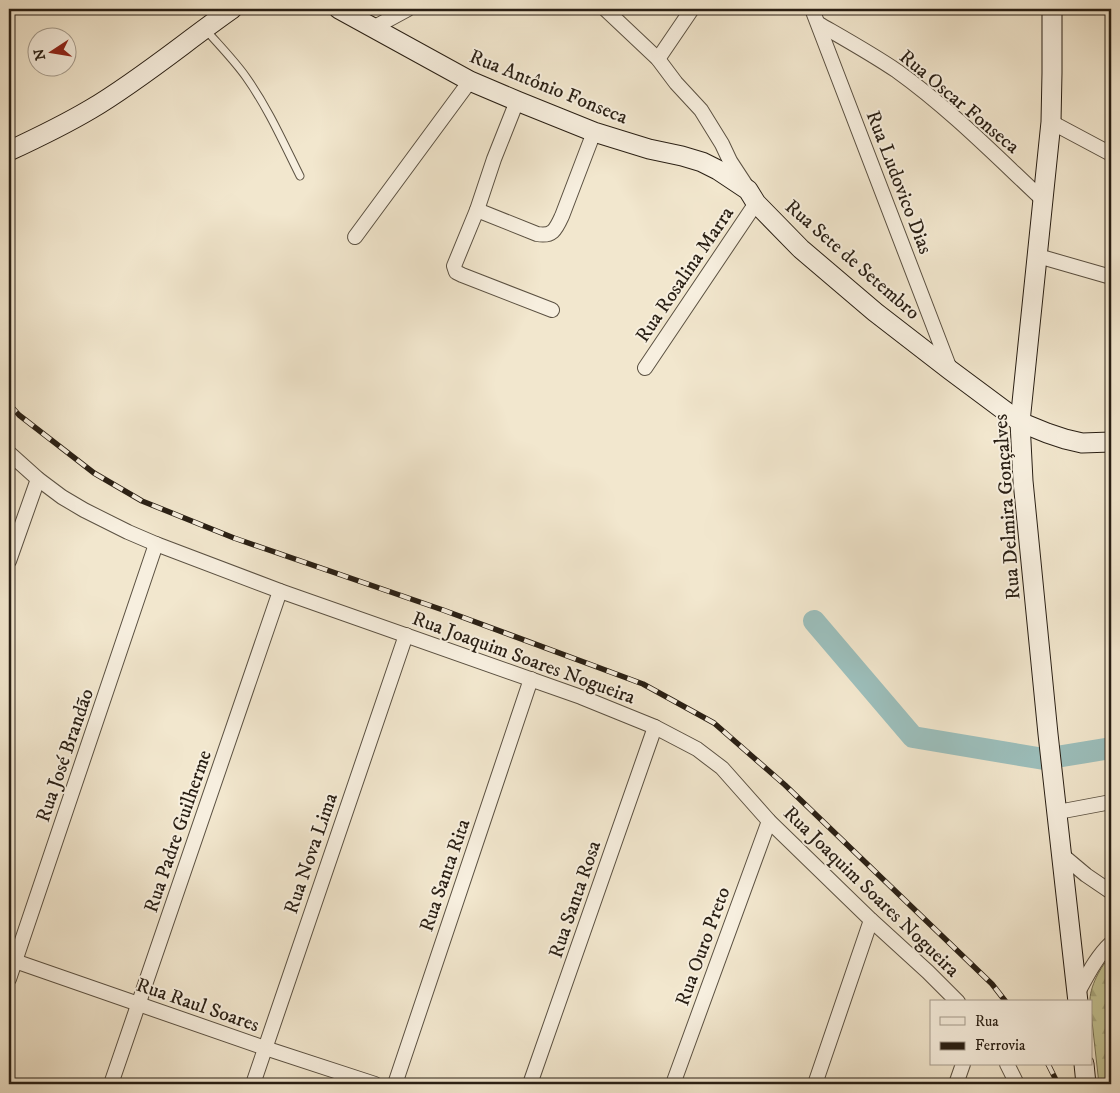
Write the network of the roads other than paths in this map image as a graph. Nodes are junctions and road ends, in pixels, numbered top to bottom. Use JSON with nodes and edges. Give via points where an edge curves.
{"nodes":[{"id":1,"x":232,"y":9,"type":"edge"},
{"id":2,"x":339,"y":9,"type":"edge"},
{"id":3,"x":408,"y":9,"type":"edge"},
{"id":4,"x":605,"y":9,"type":"edge"},
{"id":5,"x":692,"y":9,"type":"edge"},
{"id":6,"x":812,"y":9,"type":"edge"},
{"id":7,"x":1052,"y":9,"type":"edge"},
{"id":8,"x":819,"y":24,"type":"junction"},
{"id":9,"x":374,"y":28,"type":"junction"},
{"id":10,"x":204,"y":29,"type":"junction"},
{"id":11,"x":658,"y":59,"type":"junction"},
{"id":12,"x":470,"y":80,"type":"junction"},
{"id":13,"x":517,"y":101,"type":"junction"},
{"id":14,"x":1051,"y":122,"type":"junction"},
{"id":15,"x":594,"y":132,"type":"junction"},
{"id":16,"x":9,"y":151,"type":"edge"},
{"id":17,"x":1110,"y":151,"type":"edge"},
{"id":18,"x":300,"y":176,"type":"dead end"},
{"id":19,"x":752,"y":196,"type":"junction"},
{"id":20,"x":1043,"y":200,"type":"junction"},
{"id":21,"x":477,"y":210,"type":"junction"},
{"id":22,"x":355,"y":237,"type":"dead end"},
{"id":23,"x":1038,"y":256,"type":"junction"},
{"id":24,"x":1111,"y":277,"type":"edge"},
{"id":25,"x":552,"y":310,"type":"dead end"},
{"id":26,"x":645,"y":368,"type":"dead end"},
{"id":27,"x":950,"y":370,"type":"junction"},
{"id":28,"x":1020,"y":422,"type":"junction"},
{"id":29,"x":1111,"y":442,"type":"edge"},
{"id":30,"x":9,"y":453,"type":"edge"},
{"id":31,"x":38,"y":479,"type":"junction"},
{"id":32,"x":156,"y":544,"type":"junction"},
{"id":33,"x":9,"y":561,"type":"edge"},
{"id":34,"x":280,"y":591,"type":"junction"},
{"id":35,"x":406,"y":636,"type":"junction"},
{"id":36,"x":532,"y":679,"type":"junction"},
{"id":37,"x":655,"y":727,"type":"junction"},
{"id":38,"x":1111,"y":802,"type":"edge"},
{"id":39,"x":1058,"y":812,"type":"junction"},
{"id":40,"x":769,"y":820,"type":"junction"},
{"id":41,"x":1061,"y":854,"type":"junction"},
{"id":42,"x":1111,"y":892,"type":"edge"},
{"id":43,"x":871,"y":920,"type":"junction"},
{"id":44,"x":1111,"y":943,"type":"edge"},
{"id":45,"x":12,"y":960,"type":"edge"},
{"id":46,"x":9,"y":978,"type":"edge"},
{"id":47,"x":1078,"y":998,"type":"edge"},
{"id":48,"x":956,"y":1000,"type":"edge"},
{"id":49,"x":139,"y":1004,"type":"junction"},
{"id":50,"x":265,"y":1048,"type":"junction"},
{"id":51,"x":962,"y":1066,"type":"edge"},
{"id":52,"x":1008,"y":1066,"type":"edge"},
{"id":53,"x":1084,"y":1066,"type":"edge"},
{"id":54,"x":111,"y":1084,"type":"edge"},
{"id":55,"x":253,"y":1084,"type":"edge"},
{"id":56,"x":375,"y":1084,"type":"edge"},
{"id":57,"x":395,"y":1084,"type":"edge"},
{"id":58,"x":530,"y":1084,"type":"edge"},
{"id":59,"x":673,"y":1084,"type":"edge"},
{"id":60,"x":815,"y":1084,"type":"edge"},
{"id":61,"x":956,"y":1084,"type":"edge"},
{"id":62,"x":1017,"y":1084,"type":"edge"},
{"id":63,"x":1086,"y":1084,"type":"edge"}],
"edges":[{"from":1,"to":10,"type":"street"},
{"from":2,"to":9,"type":"street","name":"Rua Antônio Fonseca"},
{"from":3,"to":9,"type":"street"},
{"from":4,"to":11,"type":"street","name":"Rua Sete de Setembro"},
{"from":5,"to":11,"type":"street"},
{"from":6,"to":8,"type":"street","name":"Rua Ludovico Dias"},
{"from":7,"to":14,"type":"street","name":"Rua Delmira Gonçalves"},
{"from":8,"to":20,"type":"street","name":"Rua Oscar Fonseca","via":[[897,71],[923,91]]},
{"from":8,"to":27,"type":"street","name":"Rua Ludovico Dias"},
{"from":9,"to":12,"type":"street","name":"Rua Antônio Fonseca"},
{"from":10,"to":16,"type":"street","via":[[92,109]]},
{"from":10,"to":18,"type":"lane","via":[[245,76]]},
{"from":11,"to":19,"type":"street","name":"Rua Sete de Setembro","via":[[701,110]]},
{"from":12,"to":13,"type":"street","name":"Rua Antônio Fonseca"},
{"from":12,"to":22,"type":"street"},
{"from":13,"to":15,"type":"street","name":"Rua Antônio Fonseca"},
{"from":13,"to":21,"type":"street"},
{"from":14,"to":17,"type":"street"},
{"from":14,"to":20,"type":"street","name":"Rua Delmira Gonçalves"},
{"from":15,"to":19,"type":"street","name":"Rua Antônio Fonseca","via":[[702,162]]},
{"from":15,"to":21,"type":"street","via":[[562,216],[552,233],[537,234]]},
{"from":19,"to":26,"type":"street","name":"Rua Rosalina Marra"},
{"from":19,"to":27,"type":"street","name":"Rua Sete de Setembro","via":[[802,249],[875,312]]},
{"from":20,"to":23,"type":"street","name":"Rua Delmira Gonçalves"},
{"from":21,"to":25,"type":"street","via":[[454,266],[456,272]]},
{"from":23,"to":24,"type":"street"},
{"from":23,"to":28,"type":"street","name":"Rua Delmira Gonçalves"},
{"from":27,"to":28,"type":"street","name":"Rua Sete de Setembro"},
{"from":28,"to":29,"type":"street","name":"Rua Sete de Setembro","via":[[1082,443]]},
{"from":28,"to":39,"type":"street","name":"Rua Delmira Gonçalves","via":[[1025,501]]},
{"from":30,"to":31,"type":"street","name":"Rua Joaquim Soares Nogueira"},
{"from":31,"to":32,"type":"street","name":"Rua Joaquim Soares Nogueira","via":[[84,510]]},
{"from":31,"to":33,"type":"street"},
{"from":32,"to":34,"type":"street","name":"Rua Joaquim Soares Nogueira"},
{"from":32,"to":45,"type":"street","name":"Rua José Brandão"},
{"from":34,"to":35,"type":"street","name":"Rua Joaquim Soares Nogueira"},
{"from":34,"to":49,"type":"street","name":"Rua Padre Guilherme"},
{"from":35,"to":36,"type":"street","name":"Rua Joaquim Soares Nogueira"},
{"from":35,"to":50,"type":"street","name":"Rua Nova Lima"},
{"from":36,"to":37,"type":"street","name":"Rua Joaquim Soares Nogueira"},
{"from":36,"to":57,"type":"street","name":"Rua Santa Rita"},
{"from":37,"to":40,"type":"street","name":"Rua Joaquim Soares Nogueira","via":[[709,757]]},
{"from":37,"to":58,"type":"street","name":"Rua Santa Rosa"},
{"from":38,"to":39,"type":"street"},
{"from":39,"to":41,"type":"street","name":"Rua Delmira Gonçalves"},
{"from":40,"to":43,"type":"street","name":"Rua Joaquim Soares Nogueira"},
{"from":40,"to":59,"type":"street","name":"Rua Ouro Preto"},
{"from":41,"to":42,"type":"street"},
{"from":41,"to":47,"type":"street","name":"Rua Delmira Gonçalves"},
{"from":43,"to":48,"type":"street","name":"Rua Joaquim Soares Nogueira"},
{"from":43,"to":60,"type":"street"},
{"from":44,"to":47,"type":"street","via":[[1094,963]]},
{"from":45,"to":46,"type":"street","name":"Rua José Brandão"},
{"from":45,"to":49,"type":"street","name":"Rua Raul Soares"},
{"from":49,"to":50,"type":"street","name":"Rua Raul Soares"},
{"from":49,"to":54,"type":"street","name":"Rua Padre Guilherme"},
{"from":50,"to":55,"type":"street","name":"Rua Nova Lima"},
{"from":50,"to":56,"type":"street","name":"Rua Raul Soares"},
{"from":51,"to":61,"type":"street"},
{"from":52,"to":62,"type":"street"},
{"from":53,"to":63,"type":"street"}]}
